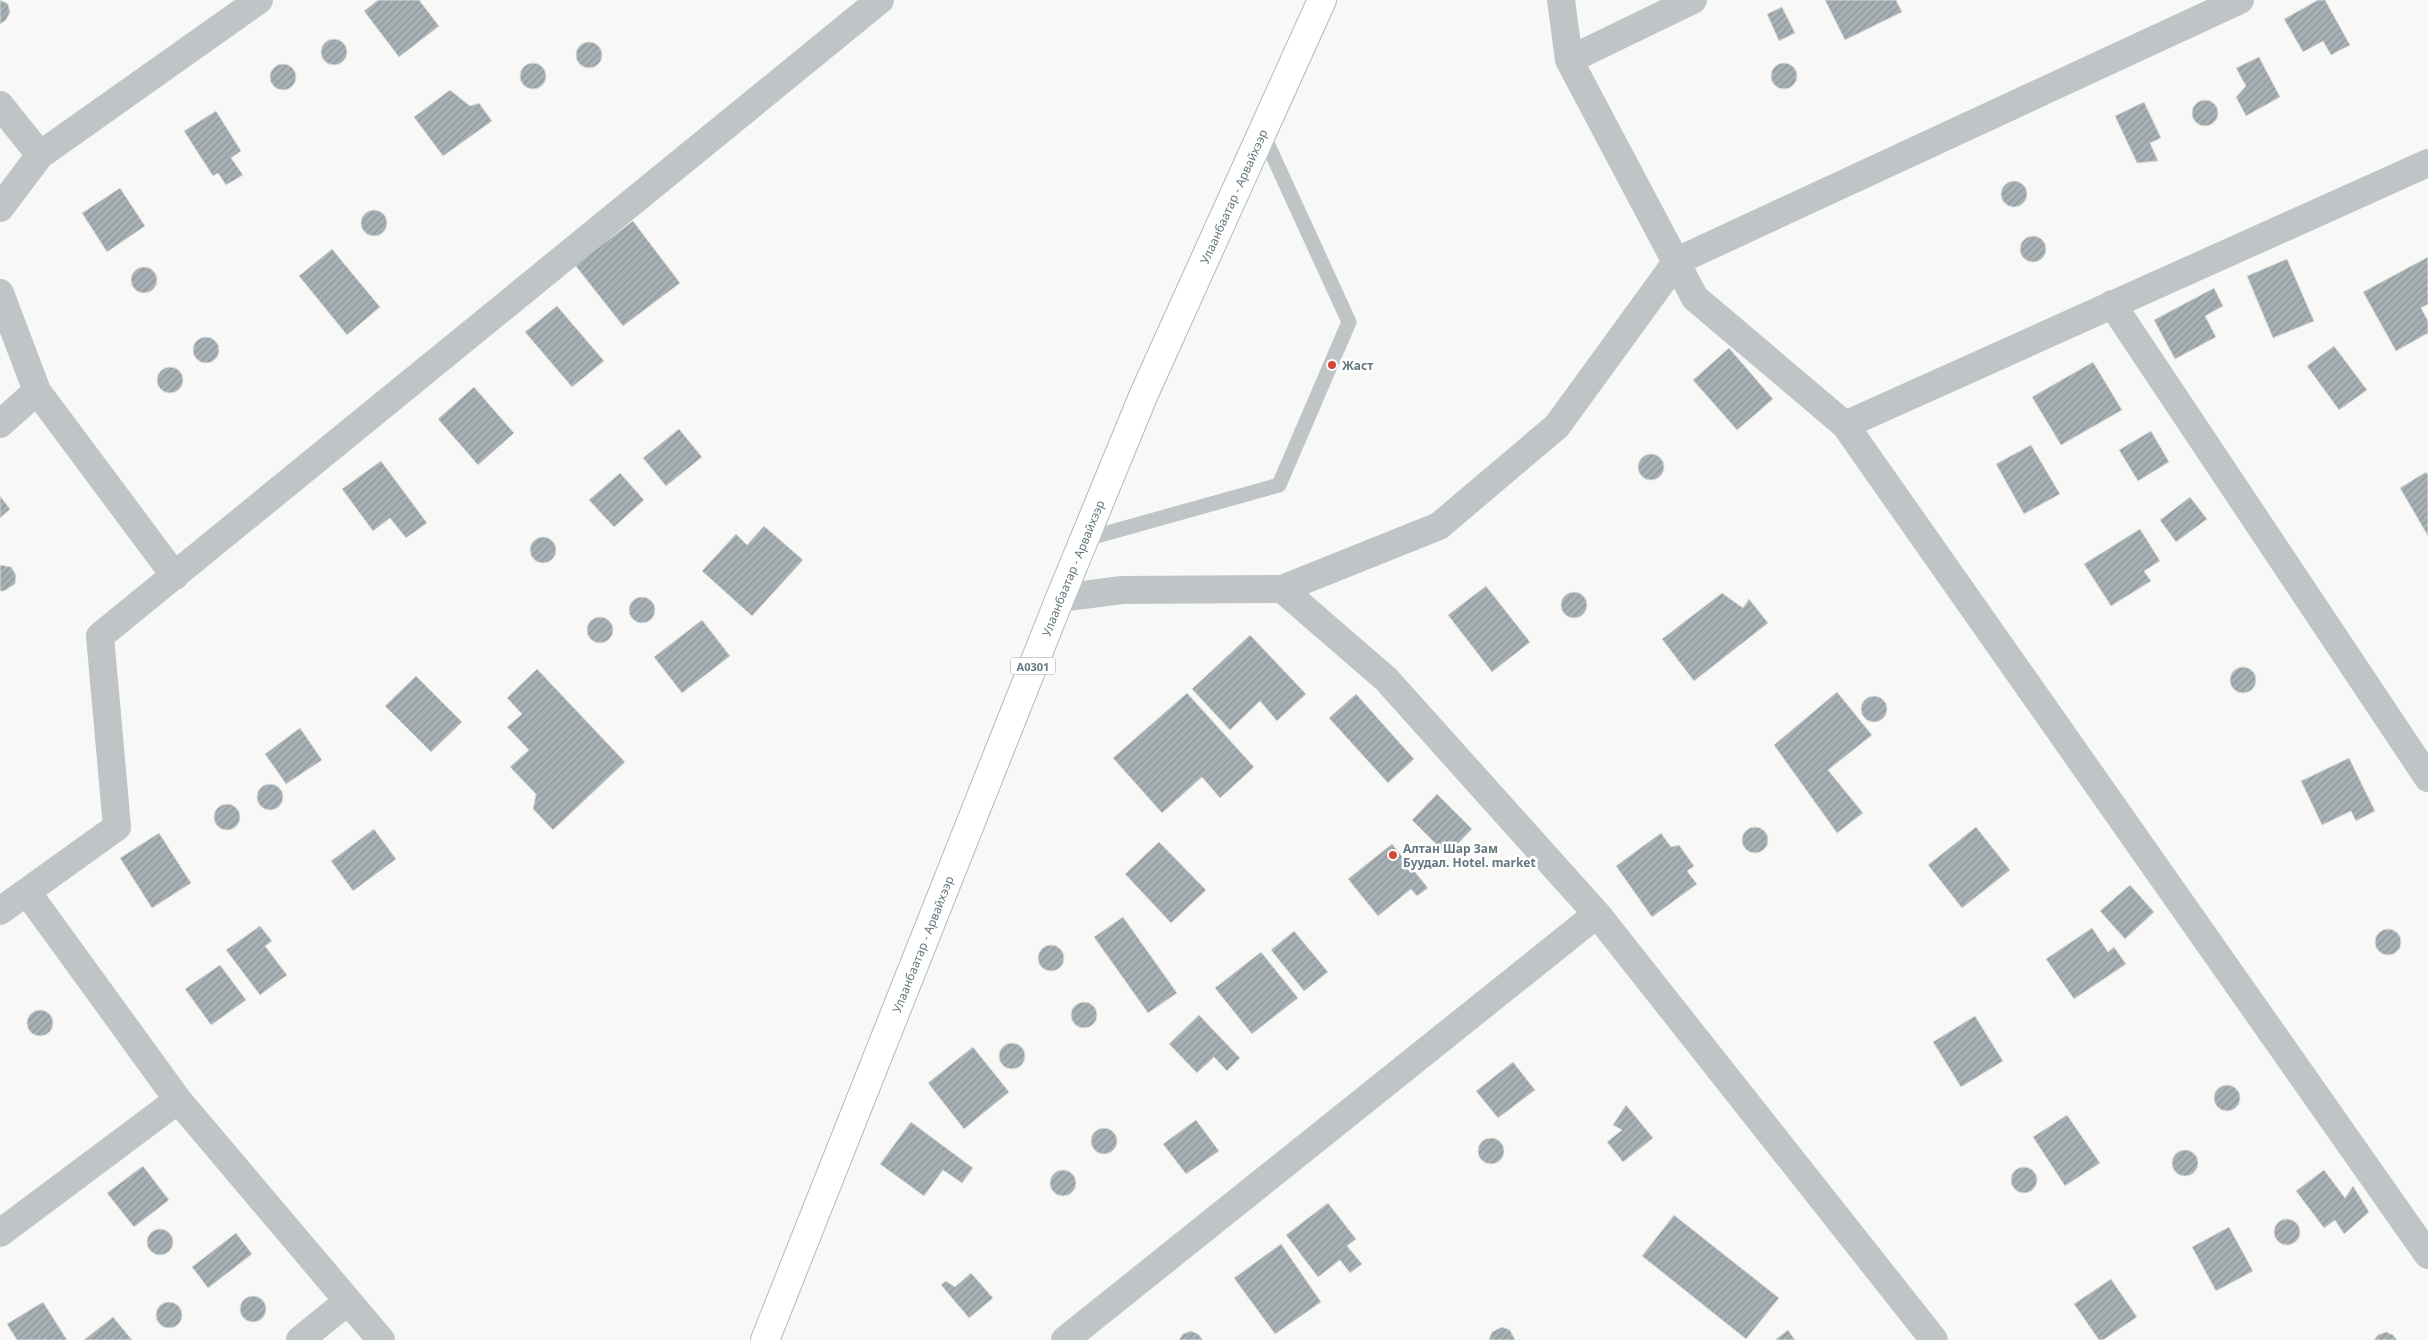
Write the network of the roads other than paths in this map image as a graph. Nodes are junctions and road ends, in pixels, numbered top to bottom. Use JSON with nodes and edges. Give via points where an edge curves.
{"nodes":[{"id":1,"x":259,"y":0,"type":"edge"},
{"id":2,"x":880,"y":0,"type":"edge"},
{"id":3,"x":1322,"y":0,"type":"edge"},
{"id":4,"x":1561,"y":0,"type":"edge"},
{"id":5,"x":1694,"y":0,"type":"edge"},
{"id":6,"x":2240,"y":0,"type":"edge"},
{"id":7,"x":1569,"y":60,"type":"junction"},
{"id":8,"x":0,"y":106,"type":"edge"},
{"id":9,"x":1262,"y":132,"type":"junction"},
{"id":10,"x":40,"y":155,"type":"junction"},
{"id":11,"x":2428,"y":163,"type":"edge"},
{"id":12,"x":0,"y":208,"type":"edge"},
{"id":13,"x":1677,"y":261,"type":"junction"},
{"id":14,"x":0,"y":293,"type":"edge"},
{"id":15,"x":2112,"y":304,"type":"junction"},
{"id":16,"x":37,"y":391,"type":"junction"},
{"id":17,"x":0,"y":424,"type":"edge"},
{"id":18,"x":1845,"y":424,"type":"junction"},
{"id":19,"x":1086,"y":539,"type":"junction"},
{"id":20,"x":175,"y":576,"type":"junction"},
{"id":21,"x":1282,"y":589,"type":"junction"},
{"id":22,"x":1060,"y":598,"type":"junction"},
{"id":23,"x":2428,"y":778,"type":"edge"},
{"id":24,"x":27,"y":892,"type":"junction"},
{"id":25,"x":0,"y":911,"type":"edge"},
{"id":26,"x":1597,"y":914,"type":"junction"},
{"id":27,"x":178,"y":1100,"type":"junction"},
{"id":28,"x":0,"y":1233,"type":"edge"},
{"id":29,"x":2428,"y":1255,"type":"edge"},
{"id":30,"x":347,"y":1302,"type":"junction"},
{"id":31,"x":300,"y":1340,"type":"edge"},
{"id":32,"x":381,"y":1340,"type":"edge"},
{"id":33,"x":765,"y":1340,"type":"edge"},
{"id":34,"x":1065,"y":1340,"type":"edge"},
{"id":35,"x":1934,"y":1340,"type":"edge"}],
"edges":[{"from":1,"to":10,"type":"street"},
{"from":2,"to":20,"type":"street"},
{"from":3,"to":9,"type":"highway","name":"Улаанбаатар - Арвайхээр","number":"A0301"},
{"from":4,"to":7,"type":"street"},
{"from":5,"to":7,"type":"street"},
{"from":6,"to":13,"type":"street"},
{"from":7,"to":13,"type":"street"},
{"from":8,"to":10,"type":"street"},
{"from":9,"to":19,"type":"highway","name":"Улаанбаатар - Арвайхээр","number":"A0301","via":[[1144,394]]},
{"from":9,"to":19,"type":"lane","via":[[1349,322],[1279,485]]},
{"from":10,"to":12,"type":"street"},
{"from":11,"to":15,"type":"street"},
{"from":13,"to":18,"type":"street","via":[[1695,298]]},
{"from":13,"to":21,"type":"street","via":[[1557,426],[1439,526]]},
{"from":14,"to":16,"type":"street"},
{"from":15,"to":18,"type":"street"},
{"from":15,"to":23,"type":"street"},
{"from":16,"to":17,"type":"street"},
{"from":16,"to":20,"type":"street"},
{"from":18,"to":29,"type":"street"},
{"from":19,"to":22,"type":"highway","name":"Улаанбаатар - Арвайхээр","number":"A0301"},
{"from":20,"to":24,"type":"street","via":[[100,636],[117,827]]},
{"from":21,"to":22,"type":"street","via":[[1122,590]]},
{"from":21,"to":26,"type":"street","via":[[1386,679]]},
{"from":22,"to":33,"type":"highway","name":"Улаанбаатар - Арвайхээр","number":"A0301"},
{"from":24,"to":25,"type":"street"},
{"from":24,"to":27,"type":"street"},
{"from":26,"to":34,"type":"street"},
{"from":26,"to":35,"type":"street"},
{"from":27,"to":28,"type":"street"},
{"from":27,"to":30,"type":"street"},
{"from":30,"to":31,"type":"street"},
{"from":30,"to":32,"type":"street"}]}
